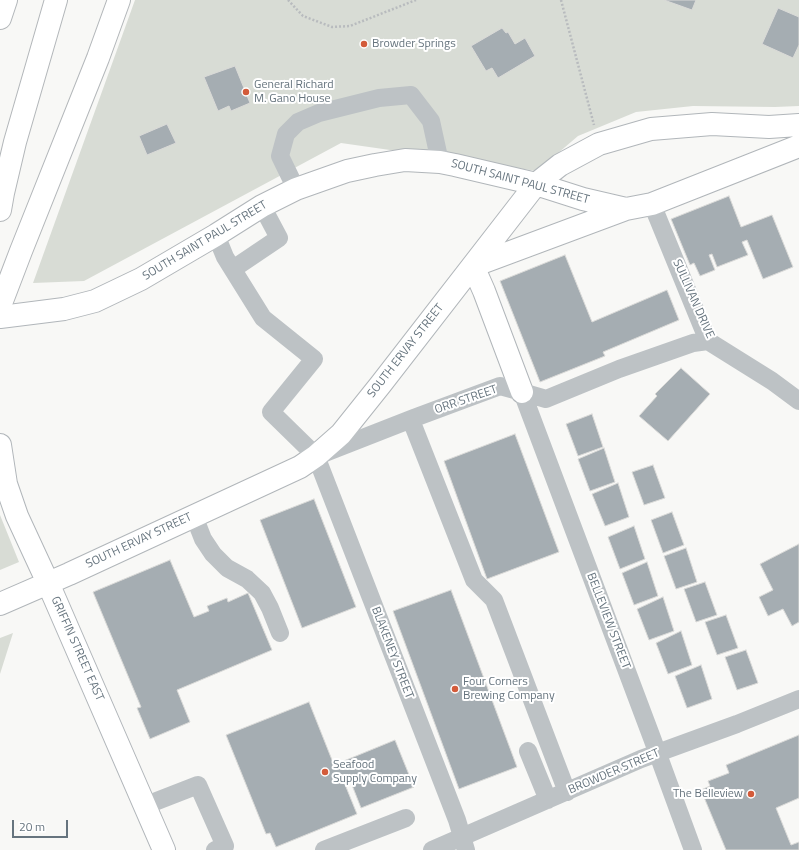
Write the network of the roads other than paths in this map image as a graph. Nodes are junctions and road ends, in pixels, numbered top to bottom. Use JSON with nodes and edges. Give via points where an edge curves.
{"nodes":[{"id":1,"x":6,"y":0,"type":"edge"},
{"id":2,"x":56,"y":0,"type":"edge"},
{"id":3,"x":119,"y":0,"type":"edge"},
{"id":4,"x":0,"y":18,"type":"edge"},
{"id":5,"x":799,"y":125,"type":"edge"},
{"id":6,"x":799,"y":146,"type":"edge"},
{"id":7,"x":440,"y":162,"type":"junction"},
{"id":8,"x":536,"y":184,"type":"junction"},
{"id":9,"x":296,"y":189,"type":"junction"},
{"id":10,"x":652,"y":204,"type":"junction"},
{"id":11,"x":262,"y":206,"type":"junction"},
{"id":12,"x":626,"y":209,"type":"junction"},
{"id":13,"x":0,"y":210,"type":"edge"},
{"id":14,"x":216,"y":235,"type":"junction"},
{"id":15,"x":473,"y":266,"type":"junction"},
{"id":16,"x":233,"y":269,"type":"junction"},
{"id":17,"x":6,"y":312,"type":"edge"},
{"id":18,"x":708,"y":341,"type":"junction"},
{"id":19,"x":522,"y":392,"type":"junction"},
{"id":20,"x":799,"y":400,"type":"edge"},
{"id":21,"x":411,"y":420,"type":"junction"},
{"id":22,"x":0,"y":445,"type":"edge"},
{"id":23,"x":316,"y":456,"type":"junction"},
{"id":24,"x":194,"y":516,"type":"junction"},
{"id":25,"x":48,"y":583,"type":"junction"},
{"id":26,"x":0,"y":604,"type":"edge"},
{"id":27,"x":280,"y":633,"type":"dead end"},
{"id":28,"x":799,"y":699,"type":"edge"},
{"id":29,"x":528,"y":751,"type":"dead end"},
{"id":30,"x":657,"y":753,"type":"junction"},
{"id":31,"x":567,"y":792,"type":"junction"},
{"id":32,"x":548,"y":800,"type":"junction"},
{"id":33,"x":144,"y":806,"type":"junction"},
{"id":34,"x":406,"y":818,"type":"dead end"},
{"id":35,"x":464,"y":844,"type":"edge"},
{"id":36,"x":222,"y":849,"type":"edge"},
{"id":37,"x":164,"y":850,"type":"edge"},
{"id":38,"x":324,"y":850,"type":"edge"},
{"id":39,"x":432,"y":850,"type":"edge"},
{"id":40,"x":693,"y":850,"type":"edge"}],
"edges":[{"from":1,"to":4,"type":"main road"},
{"from":2,"to":13,"type":"main road","via":[[15,142]]},
{"from":3,"to":17,"type":"main road","via":[[21,251]]},
{"from":5,"to":8,"type":"main road","name":"SOUTH ERVAY STREET","via":[[769,127],[712,124],[651,129],[599,144],[560,166]]},
{"from":6,"to":10,"type":"main road","name":"SOUTH SAINT PAUL STREET"},
{"from":7,"to":8,"type":"main road","name":"SOUTH SAINT PAUL STREET"},
{"from":7,"to":9,"type":"main road","name":"SOUTH SAINT PAUL STREET","via":[[405,160],[375,164]]},
{"from":7,"to":9,"type":"street","via":[[430,121],[411,95],[379,98],[319,113],[298,122],[286,134],[280,156]]},
{"from":8,"to":12,"type":"main road","name":"SOUTH SAINT PAUL STREET","via":[[582,199]]},
{"from":8,"to":15,"type":"main road","name":"SOUTH ERVAY STREET"},
{"from":9,"to":11,"type":"main road","name":"SOUTH SAINT PAUL STREET"},
{"from":10,"to":12,"type":"main road","name":"SOUTH SAINT PAUL STREET"},
{"from":10,"to":18,"type":"street","name":"SULLIVAN DRIVE"},
{"from":11,"to":14,"type":"main road","name":"SOUTH SAINT PAUL STREET"},
{"from":11,"to":16,"type":"street","via":[[279,238]]},
{"from":12,"to":15,"type":"main road"},
{"from":14,"to":16,"type":"street","via":[[225,258]]},
{"from":14,"to":17,"type":"main road","name":"SOUTH SAINT PAUL STREET","via":[[95,301],[64,310]]},
{"from":15,"to":19,"type":"main road"},
{"from":15,"to":23,"type":"main road","name":"SOUTH ERVAY STREET","via":[[346,428]]},
{"from":16,"to":23,"type":"street","via":[[263,318],[314,359],[271,412]]},
{"from":18,"to":19,"type":"street","name":"ORR STREET","via":[[693,343],[546,399]]},
{"from":18,"to":20,"type":"street","name":"SULLIVAN DRIVE"},
{"from":19,"to":21,"type":"street","name":"ORR STREET","via":[[500,386]]},
{"from":19,"to":30,"type":"street","name":"BELLEVIEW STREET"},
{"from":21,"to":23,"type":"street","name":"ORR STREET"},
{"from":21,"to":31,"type":"street","via":[[474,580],[494,600]]},
{"from":22,"to":25,"type":"main road","name":"GRIFFIN STREET EAST","via":[[6,484],[15,510]]},
{"from":23,"to":24,"type":"main road","name":"SOUTH ERVAY STREET","via":[[300,467]]},
{"from":23,"to":35,"type":"street","name":"BLAKENEY STREET","via":[[457,820]]},
{"from":24,"to":25,"type":"main road","name":"SOUTH ERVAY STREET"},
{"from":24,"to":27,"type":"street","via":[[203,540],[213,554],[227,568],[247,579],[262,593]]},
{"from":25,"to":26,"type":"main road","name":"SOUTH ERVAY STREET"},
{"from":25,"to":33,"type":"main road","name":"GRIFFIN STREET EAST"},
{"from":28,"to":30,"type":"street","name":"BROWDER STREET"},
{"from":29,"to":32,"type":"street"},
{"from":30,"to":31,"type":"street","name":"BROWDER STREET"},
{"from":30,"to":40,"type":"street","name":"BELLEVIEW STREET"},
{"from":31,"to":32,"type":"street","name":"BROWDER STREET"},
{"from":32,"to":35,"type":"street","name":"BROWDER STREET"},
{"from":33,"to":36,"type":"street","via":[[198,784]]},
{"from":33,"to":37,"type":"main road","name":"GRIFFIN STREET EAST"},
{"from":34,"to":38,"type":"street"},
{"from":35,"to":39,"type":"street","name":"BROWDER STREET"}]}
